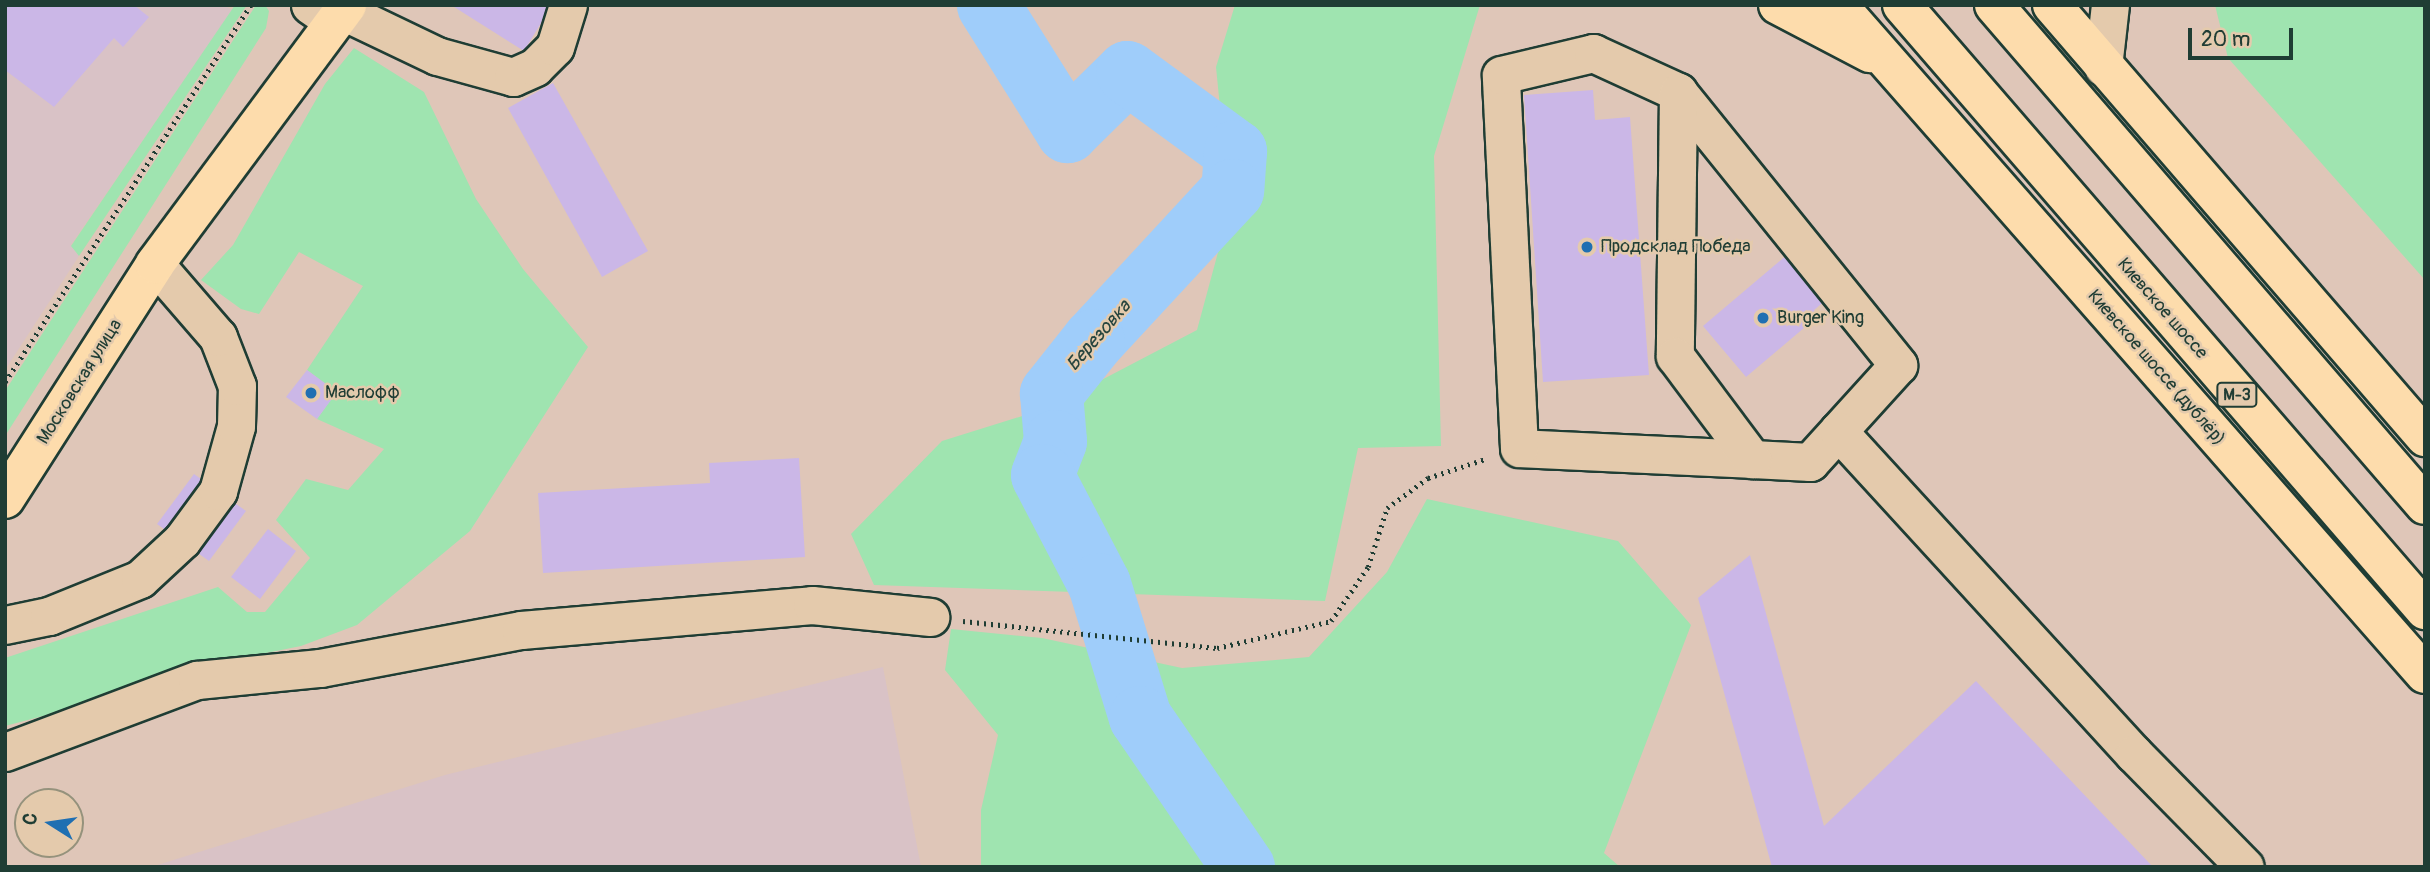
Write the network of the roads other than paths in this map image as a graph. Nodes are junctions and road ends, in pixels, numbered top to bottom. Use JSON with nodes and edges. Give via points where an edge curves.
{"nodes":[{"id":1,"x":568,"y":5,"type":"edge"},
{"id":2,"x":1778,"y":5,"type":"edge"},
{"id":3,"x":1838,"y":5,"type":"edge"},
{"id":4,"x":1902,"y":5,"type":"edge"},
{"id":5,"x":1994,"y":5,"type":"edge"},
{"id":6,"x":2052,"y":5,"type":"edge"},
{"id":7,"x":2110,"y":5,"type":"edge"},
{"id":8,"x":333,"y":11,"type":"edge"},
{"id":9,"x":1887,"y":62,"type":"junction"},
{"id":10,"x":2103,"y":67,"type":"junction"},
{"id":11,"x":1678,"y":92,"type":"junction"},
{"id":12,"x":155,"y":264,"type":"junction"},
{"id":13,"x":1838,"y":431,"type":"junction"},
{"id":14,"x":2425,"y":437,"type":"edge"},
{"id":15,"x":1752,"y":459,"type":"junction"},
{"id":16,"x":5,"y":499,"type":"edge"},
{"id":17,"x":2425,"y":505,"type":"edge"},
{"id":18,"x":2425,"y":610,"type":"edge"},
{"id":19,"x":930,"y":617,"type":"road end"},
{"id":20,"x":5,"y":625,"type":"edge"},
{"id":21,"x":2425,"y":674,"type":"edge"},
{"id":22,"x":5,"y":752,"type":"edge"},
{"id":23,"x":2245,"y":867,"type":"edge"}],
"edges":[{"from":1,"to":8,"type":"street","via":[[555,47],[535,67],[513,77],[437,56]]},
{"from":2,"to":9,"type":"main road"},
{"from":3,"to":9,"type":"main road","name":"Киевское шоссе (дублёр)"},
{"from":4,"to":18,"type":"main road","name":"Киевское шоссе","number":"М-3"},
{"from":5,"to":17,"type":"main road"},
{"from":6,"to":10,"type":"main road"},
{"from":7,"to":10,"type":"street"},
{"from":8,"to":12,"type":"main road","name":"Московская улица"},
{"from":9,"to":21,"type":"main road","name":"Киевское шоссе (дублёр)"},
{"from":10,"to":14,"type":"main road"},
{"from":11,"to":13,"type":"street","via":[[1899,365]]},
{"from":11,"to":15,"type":"street","via":[[1675,356]]},
{"from":11,"to":15,"type":"street","via":[[1593,53],[1502,75],[1519,448]]},
{"from":12,"to":16,"type":"main road","name":"Московская улица"},
{"from":12,"to":20,"type":"street","via":[[218,337],[237,386],[236,426],[218,491],[182,540],[140,579],[49,616]]},
{"from":13,"to":15,"type":"street","via":[[1810,462]]},
{"from":13,"to":23,"type":"street","via":[[2134,754]]},
{"from":19,"to":22,"type":"street","via":[[812,605],[521,630],[320,668],[197,680]]}]}
